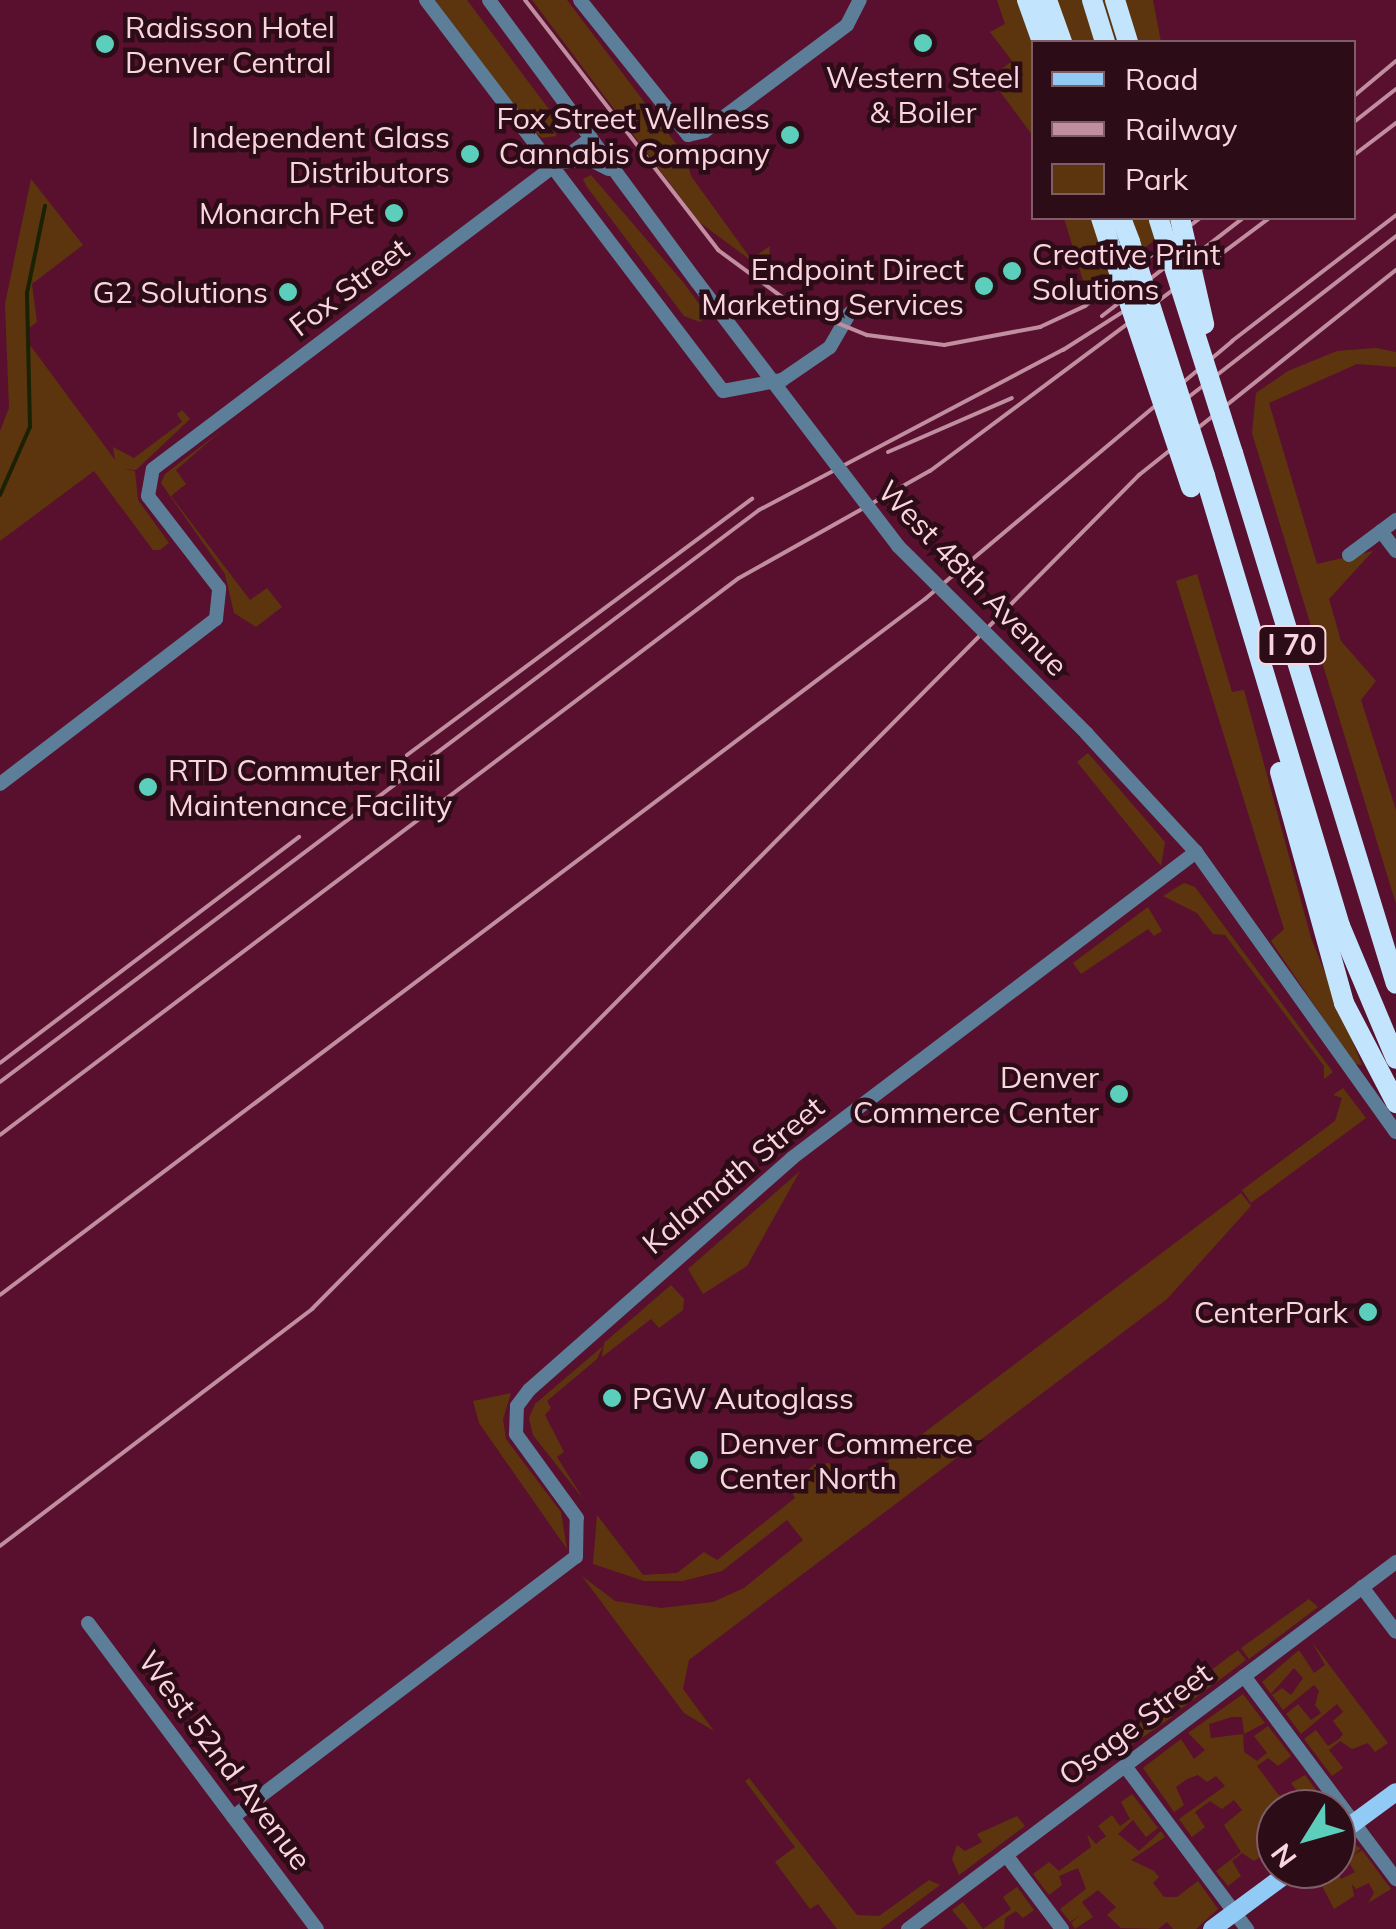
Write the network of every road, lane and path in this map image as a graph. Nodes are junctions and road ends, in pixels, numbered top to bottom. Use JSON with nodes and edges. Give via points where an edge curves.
{"nodes":[{"id":1,"x":426,"y":0,"type":"edge"},
{"id":2,"x":489,"y":0,"type":"edge"},
{"id":3,"x":580,"y":0,"type":"edge"},
{"id":4,"x":1028,"y":0,"type":"edge"},
{"id":5,"x":1051,"y":0,"type":"edge"},
{"id":6,"x":1092,"y":0,"type":"edge"},
{"id":7,"x":1114,"y":0,"type":"edge"},
{"id":8,"x":860,"y":4,"type":"edge"},
{"id":9,"x":1041,"y":40,"type":"edge"},
{"id":10,"x":1063,"y":40,"type":"edge"},
{"id":11,"x":1104,"y":40,"type":"edge"},
{"id":12,"x":1127,"y":40,"type":"edge"},
{"id":13,"x":590,"y":138,"type":"junction"},
{"id":14,"x":553,"y":166,"type":"junction"},
{"id":15,"x":619,"y":176,"type":"junction"},
{"id":16,"x":1102,"y":220,"type":"edge"},
{"id":17,"x":1121,"y":220,"type":"edge"},
{"id":18,"x":1167,"y":220,"type":"edge"},
{"id":19,"x":1121,"y":248,"type":"junction"},
{"id":20,"x":850,"y":314,"type":"dead end"},
{"id":21,"x":1396,"y":520,"type":"edge"},
{"id":22,"x":1381,"y":531,"type":"junction"},
{"id":23,"x":1396,"y":551,"type":"edge"},
{"id":24,"x":1349,"y":555,"type":"dead end"},
{"id":25,"x":1272,"y":710,"type":"junction"},
{"id":26,"x":0,"y":784,"type":"edge"},
{"id":27,"x":1196,"y":852,"type":"junction"},
{"id":28,"x":1396,"y":984,"type":"edge"},
{"id":29,"x":1396,"y":1059,"type":"edge"},
{"id":30,"x":1396,"y":1102,"type":"edge"},
{"id":31,"x":1396,"y":1132,"type":"edge"},
{"id":32,"x":1396,"y":1562,"type":"edge"},
{"id":33,"x":1362,"y":1588,"type":"junction"},
{"id":34,"x":88,"y":1623,"type":"dead end"},
{"id":35,"x":1396,"y":1632,"type":"edge"},
{"id":36,"x":1244,"y":1676,"type":"junction"},
{"id":37,"x":1125,"y":1766,"type":"junction"},
{"id":38,"x":1329,"y":1789,"type":"edge"},
{"id":39,"x":1396,"y":1792,"type":"edge"},
{"id":40,"x":233,"y":1816,"type":"junction"},
{"id":41,"x":1356,"y":1822,"type":"edge"},
{"id":42,"x":1356,"y":1826,"type":"edge"},
{"id":43,"x":1006,"y":1855,"type":"junction"},
{"id":44,"x":1396,"y":1880,"type":"edge"},
{"id":45,"x":1265,"y":1889,"type":"edge"},
{"id":46,"x":1235,"y":1912,"type":"junction"},
{"id":47,"x":318,"y":1929,"type":"edge"},
{"id":48,"x":908,"y":1929,"type":"edge"},
{"id":49,"x":1062,"y":1929,"type":"edge"},
{"id":50,"x":1212,"y":1929,"type":"edge"},
{"id":51,"x":1247,"y":1929,"type":"edge"}],
"edges":[{"from":1,"to":14,"type":"street"},
{"from":2,"to":13,"type":"street","name":"West 48th Avenue"},
{"from":3,"to":8,"type":"street","via":[[688,136],[705,131]]},
{"from":4,"to":9,"type":"highway"},
{"from":5,"to":10,"type":"highway"},
{"from":6,"to":11,"type":"highway"},
{"from":7,"to":12,"type":"highway"},
{"from":13,"to":14,"type":"street","name":"Fox Street"},
{"from":13,"to":15,"type":"street","name":"West 48th Avenue"},
{"from":14,"to":15,"type":"street","via":[[591,160]]},
{"from":14,"to":20,"type":"street","via":[[723,391],[782,380],[830,347]]},
{"from":14,"to":26,"type":"street","name":"Fox Street","via":[[153,469],[146,484],[151,501],[218,588],[216,619]]},
{"from":15,"to":27,"type":"street","name":"West 48th Avenue","bridge":true,"via":[[898,546]]},
{"from":16,"to":19,"type":"highway"},
{"from":17,"to":19,"type":"highway","number":"I 70"},
{"from":18,"to":28,"type":"highway","number":"I 70","bridge":true},
{"from":19,"to":25,"type":"highway","number":"I 70","bridge":true},
{"from":21,"to":22,"type":"street"},
{"from":22,"to":23,"type":"street"},
{"from":22,"to":24,"type":"street"},
{"from":25,"to":29,"type":"highway","number":"I 70","via":[[1349,952]]},
{"from":25,"to":30,"type":"highway","via":[[1282,783],[1332,969],[1360,1039]]},
{"from":27,"to":31,"type":"street","name":"West 48th Avenue"},
{"from":27,"to":40,"type":"street","name":"Kalamath Street","via":[[792,1158],[529,1390],[515,1413],[520,1442],[572,1511],[581,1534],[576,1556]]},
{"from":32,"to":33,"type":"street","name":"Osage Street"},
{"from":33,"to":35,"type":"street"},
{"from":33,"to":36,"type":"street","name":"Osage Street"},
{"from":34,"to":40,"type":"street","name":"West 52nd Avenue"},
{"from":36,"to":37,"type":"street","name":"Osage Street"},
{"from":36,"to":38,"type":"street"},
{"from":37,"to":43,"type":"street","name":"Osage Street"},
{"from":37,"to":46,"type":"street"},
{"from":39,"to":41,"type":"main road"},
{"from":40,"to":47,"type":"street","name":"West 52nd Avenue"},
{"from":42,"to":44,"type":"street"},
{"from":43,"to":48,"type":"street","name":"Osage Street"},
{"from":43,"to":49,"type":"street"},
{"from":45,"to":46,"type":"main road"},
{"from":46,"to":50,"type":"main road"},
{"from":46,"to":51,"type":"street"}]}
